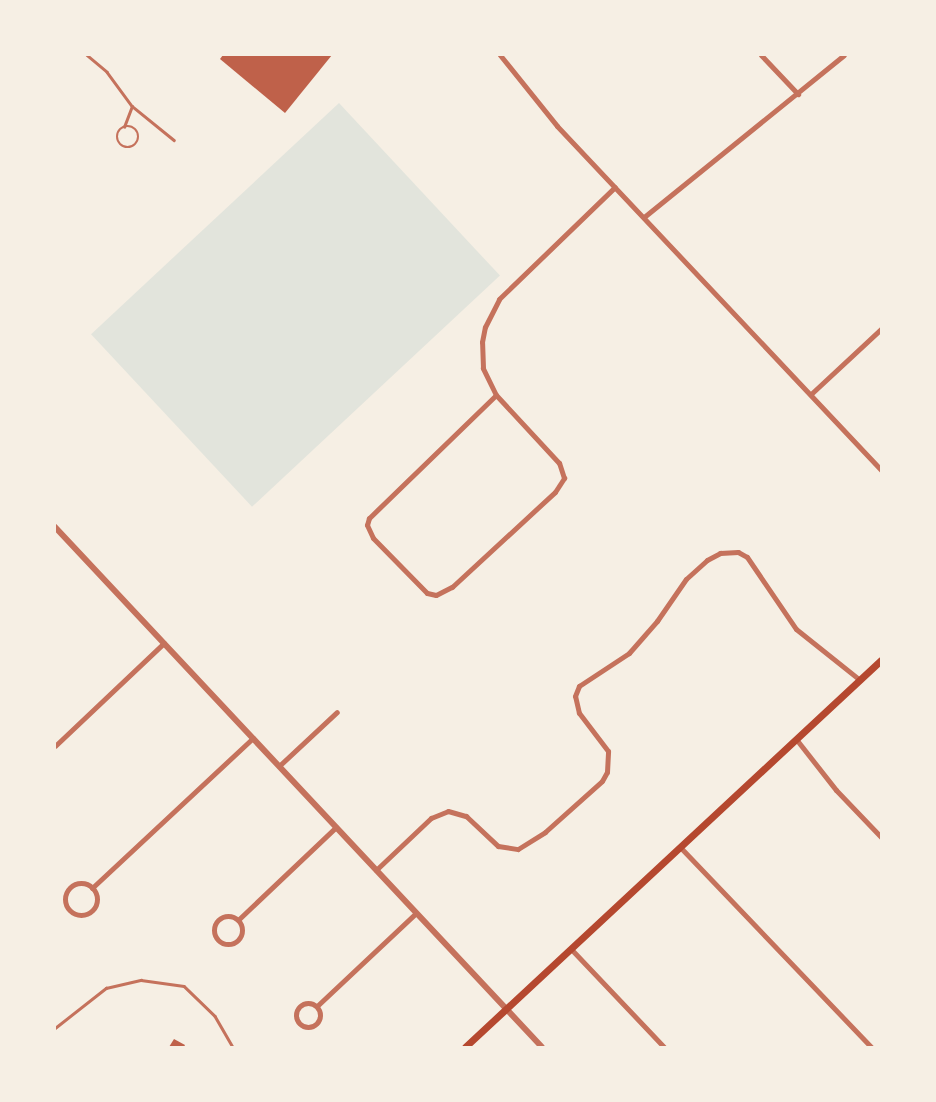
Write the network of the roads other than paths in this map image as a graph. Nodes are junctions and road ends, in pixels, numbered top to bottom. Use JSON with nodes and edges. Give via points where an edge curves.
{"nodes":[{"id":1,"x":87,"y":55,"type":"edge"},
{"id":2,"x":500,"y":55,"type":"edge"},
{"id":3,"x":761,"y":55,"type":"edge"},
{"id":4,"x":844,"y":55,"type":"edge"},
{"id":5,"x":798,"y":94,"type":"junction"},
{"id":6,"x":132,"y":106,"type":"junction"},
{"id":7,"x":124,"y":127,"type":"junction"},
{"id":8,"x":174,"y":140,"type":"dead end"},
{"id":9,"x":615,"y":187,"type":"junction"},
{"id":10,"x":644,"y":217,"type":"junction"},
{"id":11,"x":881,"y":329,"type":"edge"},
{"id":12,"x":811,"y":394,"type":"junction"},
{"id":13,"x":496,"y":395,"type":"junction"},
{"id":14,"x":881,"y":470,"type":"edge"},
{"id":15,"x":55,"y":528,"type":"edge"},
{"id":16,"x":164,"y":643,"type":"junction"},
{"id":17,"x":881,"y":660,"type":"edge"},
{"id":18,"x":860,"y":680,"type":"junction"},
{"id":19,"x":337,"y":712,"type":"dead end"},
{"id":20,"x":252,"y":738,"type":"junction"},
{"id":21,"x":796,"y":739,"type":"junction"},
{"id":22,"x":55,"y":746,"type":"edge"},
{"id":23,"x":279,"y":766,"type":"junction"},
{"id":24,"x":336,"y":827,"type":"junction"},
{"id":25,"x":881,"y":837,"type":"edge"},
{"id":26,"x":680,"y":847,"type":"junction"},
{"id":27,"x":376,"y":870,"type":"junction"},
{"id":28,"x":92,"y":888,"type":"junction"},
{"id":29,"x":416,"y":913,"type":"junction"},
{"id":30,"x":238,"y":920,"type":"junction"},
{"id":31,"x":571,"y":949,"type":"junction"},
{"id":32,"x":317,"y":1006,"type":"junction"},
{"id":33,"x":506,"y":1009,"type":"junction"},
{"id":34,"x":55,"y":1028,"type":"edge"},
{"id":35,"x":233,"y":1047,"type":"edge"},
{"id":36,"x":465,"y":1047,"type":"edge"},
{"id":37,"x":542,"y":1047,"type":"edge"},
{"id":38,"x":664,"y":1047,"type":"edge"},
{"id":39,"x":871,"y":1047,"type":"edge"}],
"edges":[{"from":1,"to":6,"type":"lane","via":[[107,72]]},
{"from":2,"to":9,"type":"street","via":[[557,126]]},
{"from":3,"to":5,"type":"street"},
{"from":4,"to":5,"type":"street"},
{"from":5,"to":10,"type":"street"},
{"from":6,"to":7,"type":"lane"},
{"from":6,"to":8,"type":"lane"},
{"from":7,"to":7,"type":"lane","via":[[118,131],[117,139],[123,148],[131,148],[138,141],[139,134],[135,128]]},
{"from":9,"to":10,"type":"street"},
{"from":9,"to":13,"type":"street","via":[[513,284],[496,306],[485,327],[482,356],[483,368]]},
{"from":10,"to":12,"type":"street"},
{"from":11,"to":12,"type":"street"},
{"from":12,"to":14,"type":"street"},
{"from":13,"to":13,"type":"street","via":[[559,463],[564,478],[554,492],[452,587],[436,595],[427,593],[373,538],[367,525],[369,518]]},
{"from":15,"to":16,"type":"street"},
{"from":16,"to":20,"type":"street"},
{"from":16,"to":22,"type":"street"},
{"from":17,"to":18,"type":"main road"},
{"from":18,"to":21,"type":"main road"},
{"from":18,"to":27,"type":"street","via":[[796,629],[746,557],[738,552],[720,553],[686,579],[657,621],[629,653],[579,686],[575,696],[579,713],[608,751],[607,772],[602,781],[545,832],[518,849],[498,846],[466,816],[448,811],[431,818]]},
{"from":19,"to":23,"type":"street"},
{"from":20,"to":23,"type":"street"},
{"from":20,"to":28,"type":"street"},
{"from":21,"to":25,"type":"street","via":[[836,790]]},
{"from":21,"to":26,"type":"main road"},
{"from":23,"to":24,"type":"street"},
{"from":24,"to":27,"type":"street"},
{"from":24,"to":30,"type":"street"},
{"from":26,"to":31,"type":"main road"},
{"from":26,"to":39,"type":"street"},
{"from":27,"to":29,"type":"street"},
{"from":28,"to":28,"type":"street","via":[[83,883],[70,888],[65,902],[70,910],[80,915],[90,912],[96,903]]},
{"from":29,"to":32,"type":"street"},
{"from":29,"to":33,"type":"street"},
{"from":30,"to":30,"type":"street","via":[[226,916],[219,920],[215,932],[219,940],[228,944],[240,938],[242,928]]},
{"from":31,"to":33,"type":"main road"},
{"from":31,"to":38,"type":"street"},
{"from":32,"to":32,"type":"street","via":[[309,1003],[298,1008],[296,1016],[300,1024],[307,1028],[318,1024],[321,1017]]},
{"from":33,"to":36,"type":"main road"},
{"from":33,"to":37,"type":"street"},
{"from":34,"to":35,"type":"lane","via":[[106,988],[141,980],[184,986],[215,1016]]}]}
